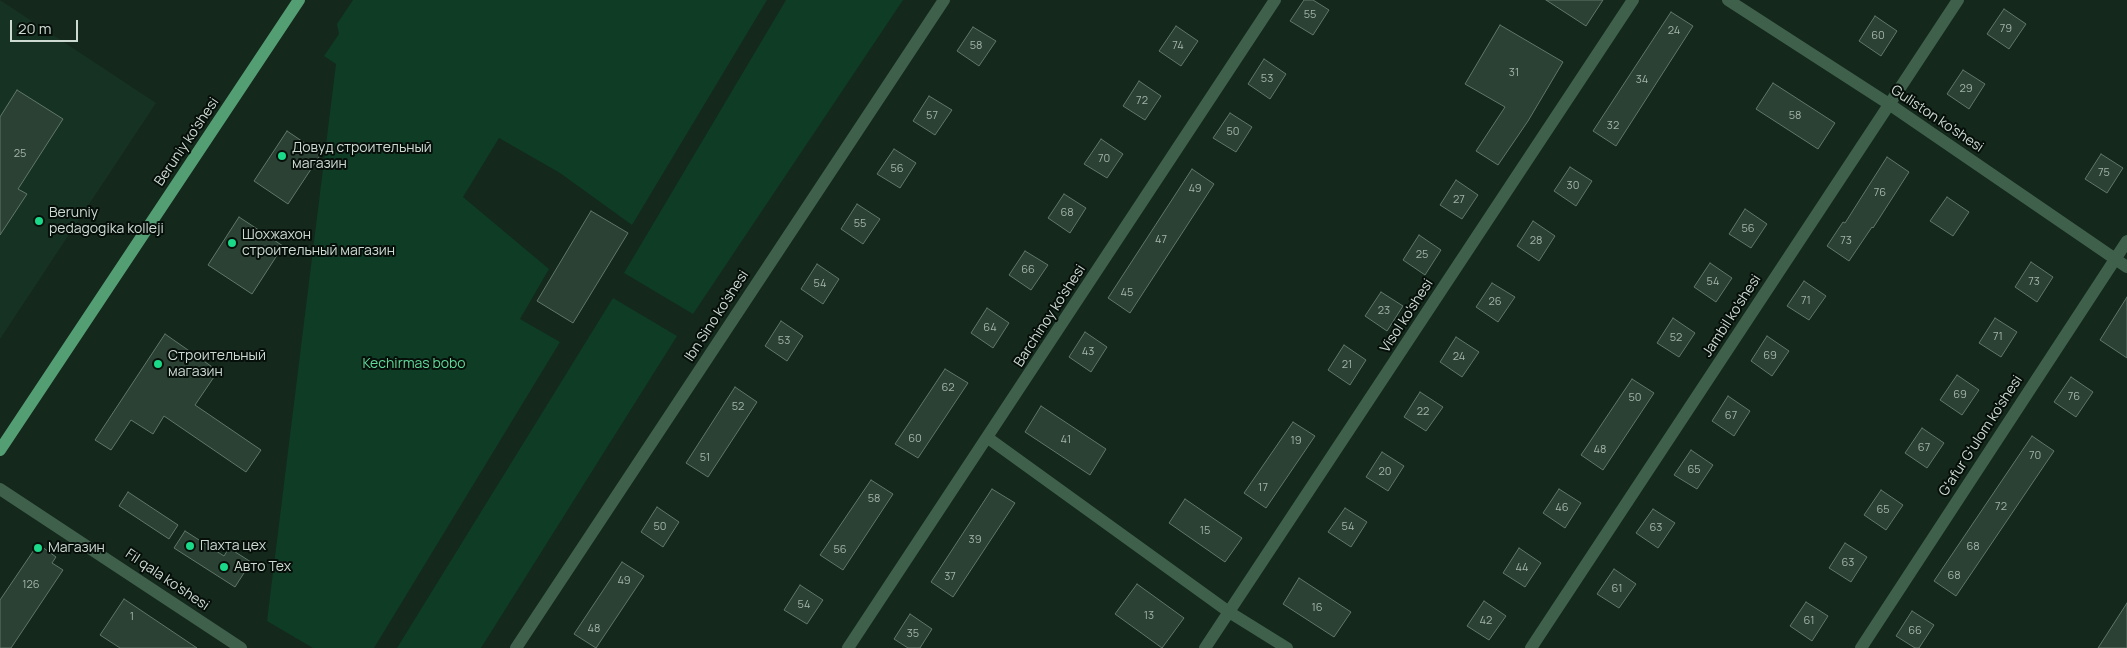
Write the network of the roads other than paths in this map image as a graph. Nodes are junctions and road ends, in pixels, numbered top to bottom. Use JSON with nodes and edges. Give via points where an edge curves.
{"nodes":[{"id":1,"x":300,"y":0,"type":"edge"},
{"id":2,"x":944,"y":0,"type":"edge"},
{"id":3,"x":1275,"y":0,"type":"edge"},
{"id":4,"x":1633,"y":0,"type":"edge"},
{"id":5,"x":1728,"y":0,"type":"edge"},
{"id":6,"x":1958,"y":0,"type":"edge"},
{"id":7,"x":1889,"y":104,"type":"junction"},
{"id":8,"x":2127,"y":241,"type":"edge"},
{"id":9,"x":2115,"y":258,"type":"junction"},
{"id":10,"x":2127,"y":267,"type":"edge"},
{"id":11,"x":988,"y":438,"type":"junction"},
{"id":12,"x":0,"y":450,"type":"edge"},
{"id":13,"x":0,"y":489,"type":"edge"},
{"id":14,"x":1229,"y":612,"type":"junction"},
{"id":15,"x":241,"y":648,"type":"edge"},
{"id":16,"x":516,"y":648,"type":"edge"},
{"id":17,"x":848,"y":648,"type":"edge"},
{"id":18,"x":1205,"y":648,"type":"edge"},
{"id":19,"x":1287,"y":648,"type":"edge"},
{"id":20,"x":1531,"y":648,"type":"edge"},
{"id":21,"x":1860,"y":648,"type":"edge"}],
"edges":[{"from":1,"to":12,"type":"main road","name":"Beruniy ko'shesi"},
{"from":2,"to":16,"type":"street","name":"Ibn Sino ko'shesi"},
{"from":3,"to":11,"type":"street","name":"Barchinoy ko'shesi"},
{"from":4,"to":14,"type":"street","name":"Visol ko'shesi"},
{"from":5,"to":7,"type":"street","name":"Guliston ko'shesi"},
{"from":6,"to":7,"type":"street","name":"Jambil ko'shesi"},
{"from":7,"to":9,"type":"street","name":"Guliston ko'shesi"},
{"from":7,"to":20,"type":"street","name":"Jambil ko'shesi"},
{"from":8,"to":9,"type":"street","name":"Gʻafur Gʻulom ko'shesi"},
{"from":9,"to":10,"type":"street","name":"Guliston ko'shesi"},
{"from":9,"to":21,"type":"street","name":"Gʻafur Gʻulom ko'shesi"},
{"from":11,"to":14,"type":"street"},
{"from":11,"to":17,"type":"street","name":"Barchinoy ko'shesi"},
{"from":13,"to":15,"type":"street","name":"Fil qala ko'shesi"},
{"from":14,"to":18,"type":"street","name":"Visol ko'shesi"},
{"from":14,"to":19,"type":"street"}]}
